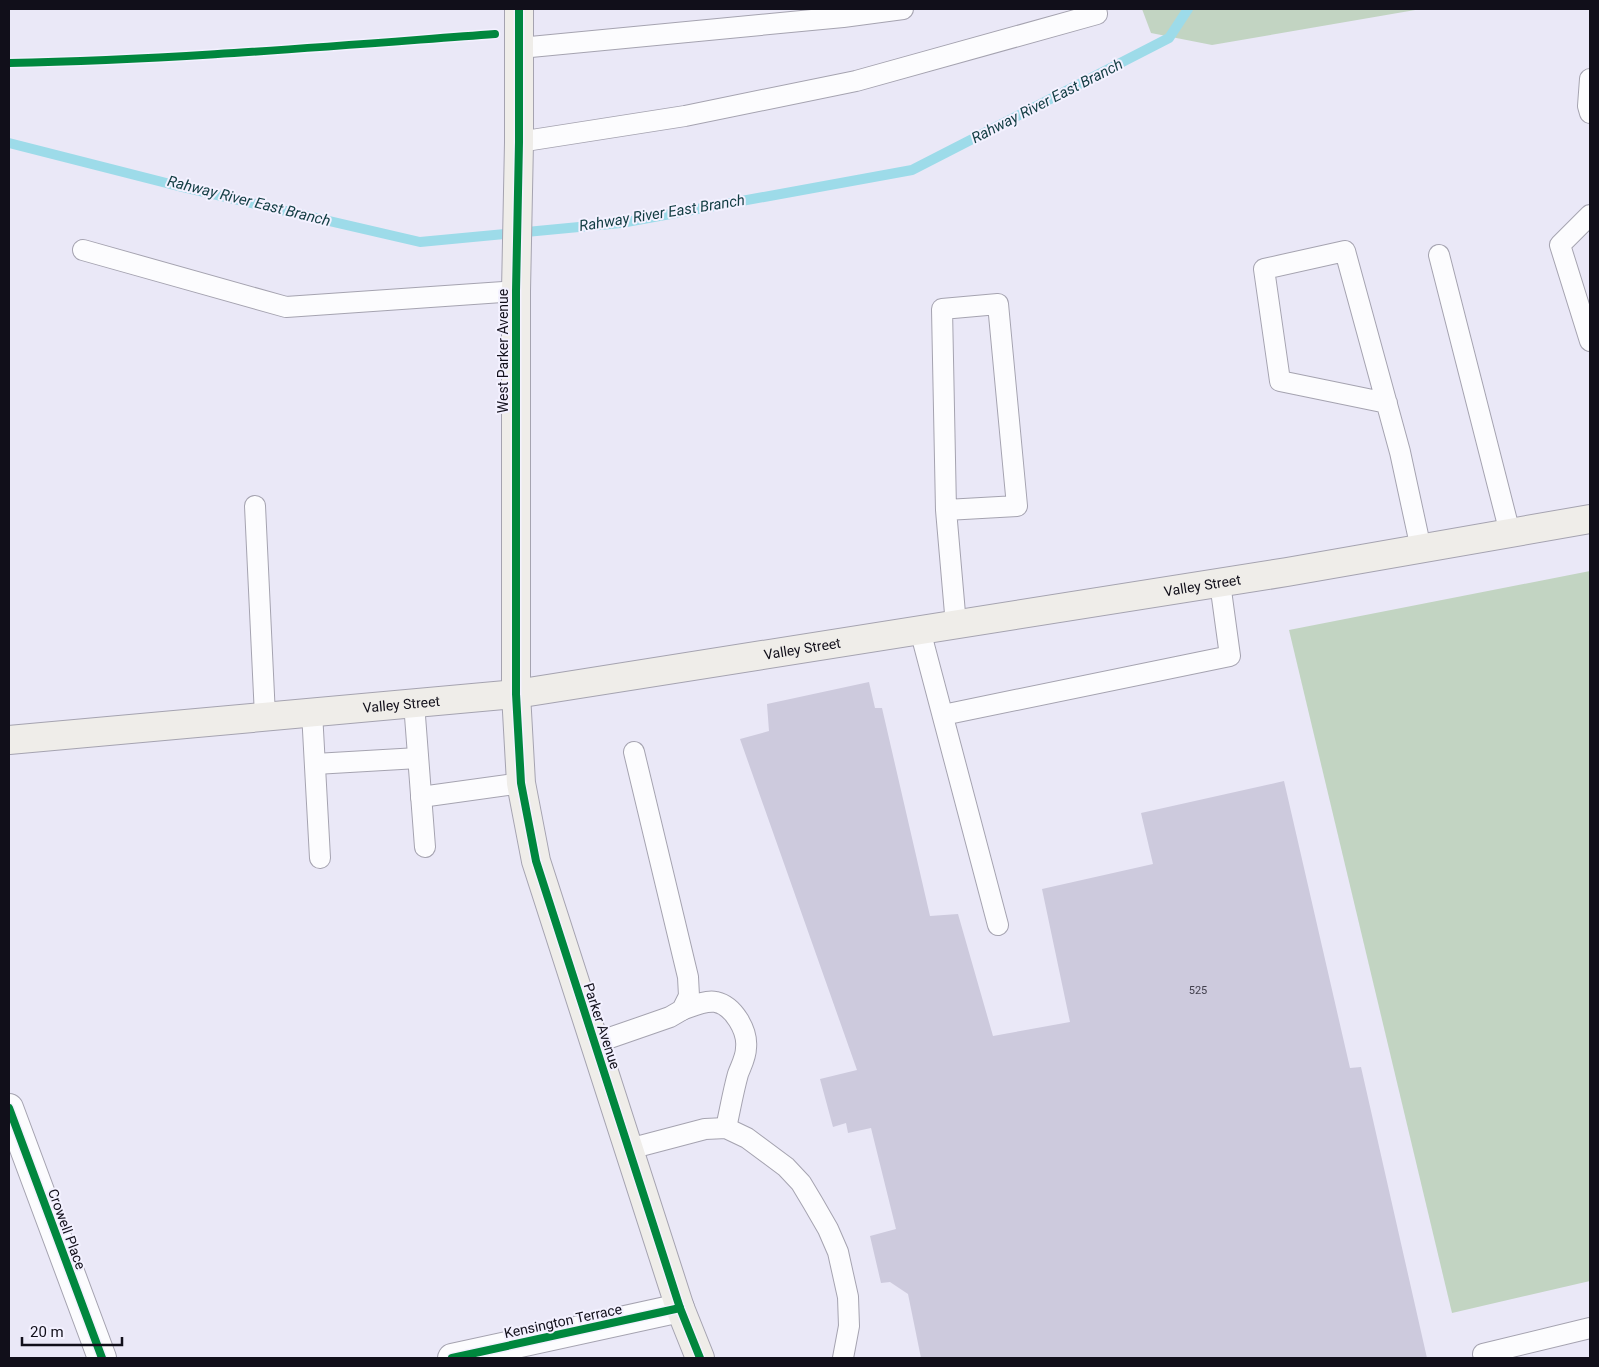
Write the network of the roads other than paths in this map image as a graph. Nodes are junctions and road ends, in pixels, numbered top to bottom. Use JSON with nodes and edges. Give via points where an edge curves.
{"nodes":[{"id":1,"x":519,"y":9,"type":"edge"},
{"id":2,"x":904,"y":9,"type":"edge"},
{"id":3,"x":1096,"y":9,"type":"edge"},
{"id":4,"x":520,"y":48,"type":"junction"},
{"id":5,"x":1590,"y":79,"type":"edge"},
{"id":6,"x":1590,"y":113,"type":"edge"},
{"id":7,"x":519,"y":142,"type":"junction"},
{"id":8,"x":1590,"y":215,"type":"edge"},
{"id":9,"x":83,"y":250,"type":"dead end"},
{"id":10,"x":1439,"y":255,"type":"dead end"},
{"id":11,"x":516,"y":291,"type":"junction"},
{"id":12,"x":1590,"y":341,"type":"edge"},
{"id":13,"x":1387,"y":403,"type":"junction"},
{"id":14,"x":255,"y":506,"type":"dead end"},
{"id":15,"x":946,"y":510,"type":"junction"},
{"id":16,"x":1590,"y":519,"type":"edge"},
{"id":17,"x":1510,"y":533,"type":"junction"},
{"id":18,"x":1421,"y":549,"type":"junction"},
{"id":19,"x":1220,"y":583,"type":"junction"},
{"id":20,"x":956,"y":625,"type":"junction"},
{"id":21,"x":920,"y":630,"type":"junction"},
{"id":22,"x":516,"y":694,"type":"junction"},
{"id":23,"x":414,"y":703,"type":"junction"},
{"id":24,"x":312,"y":712,"type":"junction"},
{"id":25,"x":943,"y":714,"type":"junction"},
{"id":26,"x":265,"y":716,"type":"junction"},
{"id":27,"x":9,"y":740,"type":"edge"},
{"id":28,"x":634,"y":752,"type":"dead end"},
{"id":29,"x":418,"y":758,"type":"junction"},
{"id":30,"x":315,"y":764,"type":"junction"},
{"id":31,"x":520,"y":783,"type":"junction"},
{"id":32,"x":421,"y":797,"type":"junction"},
{"id":33,"x":425,"y":846,"type":"dead end"},
{"id":34,"x":320,"y":858,"type":"dead end"},
{"id":35,"x":998,"y":925,"type":"dead end"},
{"id":36,"x":682,"y":1010,"type":"junction"},
{"id":37,"x":595,"y":1043,"type":"junction"},
{"id":38,"x":9,"y":1108,"type":"edge"},
{"id":39,"x":726,"y":1128,"type":"junction"},
{"id":40,"x":629,"y":1149,"type":"junction"},
{"id":41,"x":680,"y":1308,"type":"junction"},
{"id":42,"x":1590,"y":1328,"type":"edge"},
{"id":43,"x":1483,"y":1354,"type":"dead end"},
{"id":44,"x":102,"y":1358,"type":"edge"},
{"id":45,"x":452,"y":1358,"type":"edge"},
{"id":46,"x":700,"y":1358,"type":"edge"},
{"id":47,"x":843,"y":1358,"type":"edge"}],
"edges":[{"from":1,"to":4,"type":"main road","name":"West Parker Avenue"},
{"from":2,"to":4,"type":"lane"},
{"from":3,"to":7,"type":"lane","via":[[1097,14],[856,81],[685,116]]},
{"from":4,"to":7,"type":"main road","name":"West Parker Avenue"},
{"from":5,"to":6,"type":"lane"},
{"from":7,"to":11,"type":"main road","name":"West Parker Avenue"},
{"from":8,"to":12,"type":"lane","via":[[1560,245]]},
{"from":9,"to":11,"type":"lane","via":[[286,307]]},
{"from":10,"to":17,"type":"lane"},
{"from":11,"to":22,"type":"main road","name":"West Parker Avenue"},
{"from":13,"to":13,"type":"lane","via":[[1345,251],[1264,269],[1280,381]]},
{"from":13,"to":18,"type":"lane"},
{"from":14,"to":26,"type":"lane"},
{"from":15,"to":15,"type":"lane","via":[[942,309],[998,304],[1017,506]]},
{"from":15,"to":20,"type":"lane"},
{"from":16,"to":17,"type":"main road","name":"Valley Street"},
{"from":17,"to":18,"type":"main road","name":"Valley Street"},
{"from":18,"to":19,"type":"main road","name":"Valley Street"},
{"from":19,"to":20,"type":"main road","name":"Valley Street"},
{"from":19,"to":25,"type":"lane","via":[[1230,656]]},
{"from":20,"to":21,"type":"main road","name":"Valley Street"},
{"from":21,"to":22,"type":"main road","name":"Valley Street"},
{"from":21,"to":25,"type":"lane"},
{"from":22,"to":23,"type":"main road","name":"Valley Street"},
{"from":22,"to":31,"type":"main road","name":"Parker Avenue"},
{"from":23,"to":24,"type":"main road","name":"Valley Street"},
{"from":23,"to":29,"type":"lane"},
{"from":24,"to":26,"type":"main road","name":"Valley Street"},
{"from":24,"to":30,"type":"lane"},
{"from":25,"to":35,"type":"lane"},
{"from":26,"to":27,"type":"main road","name":"Valley Street"},
{"from":28,"to":36,"type":"lane","via":[[688,978],[689,996]]},
{"from":29,"to":30,"type":"lane"},
{"from":29,"to":32,"type":"lane"},
{"from":30,"to":34,"type":"lane"},
{"from":31,"to":32,"type":"lane"},
{"from":31,"to":37,"type":"main road","name":"Parker Avenue","via":[[536,861]]},
{"from":32,"to":33,"type":"lane"},
{"from":36,"to":37,"type":"lane"},
{"from":36,"to":39,"type":"lane","via":[[716,1002],[734,1014],[744,1030],[746,1048]]},
{"from":37,"to":40,"type":"main road","name":"Parker Avenue"},
{"from":38,"to":44,"type":"street","name":"Crowell Place"},
{"from":39,"to":40,"type":"lane","via":[[705,1129]]},
{"from":39,"to":47,"type":"lane","via":[[747,1138],[786,1167],[800,1183],[828,1229],[838,1252],[848,1297],[849,1326]]},
{"from":40,"to":41,"type":"main road","name":"Parker Avenue"},
{"from":41,"to":45,"type":"street","name":"Kensington Terrace"},
{"from":41,"to":46,"type":"main road","name":"Parker Avenue"},
{"from":42,"to":43,"type":"lane"}]}
